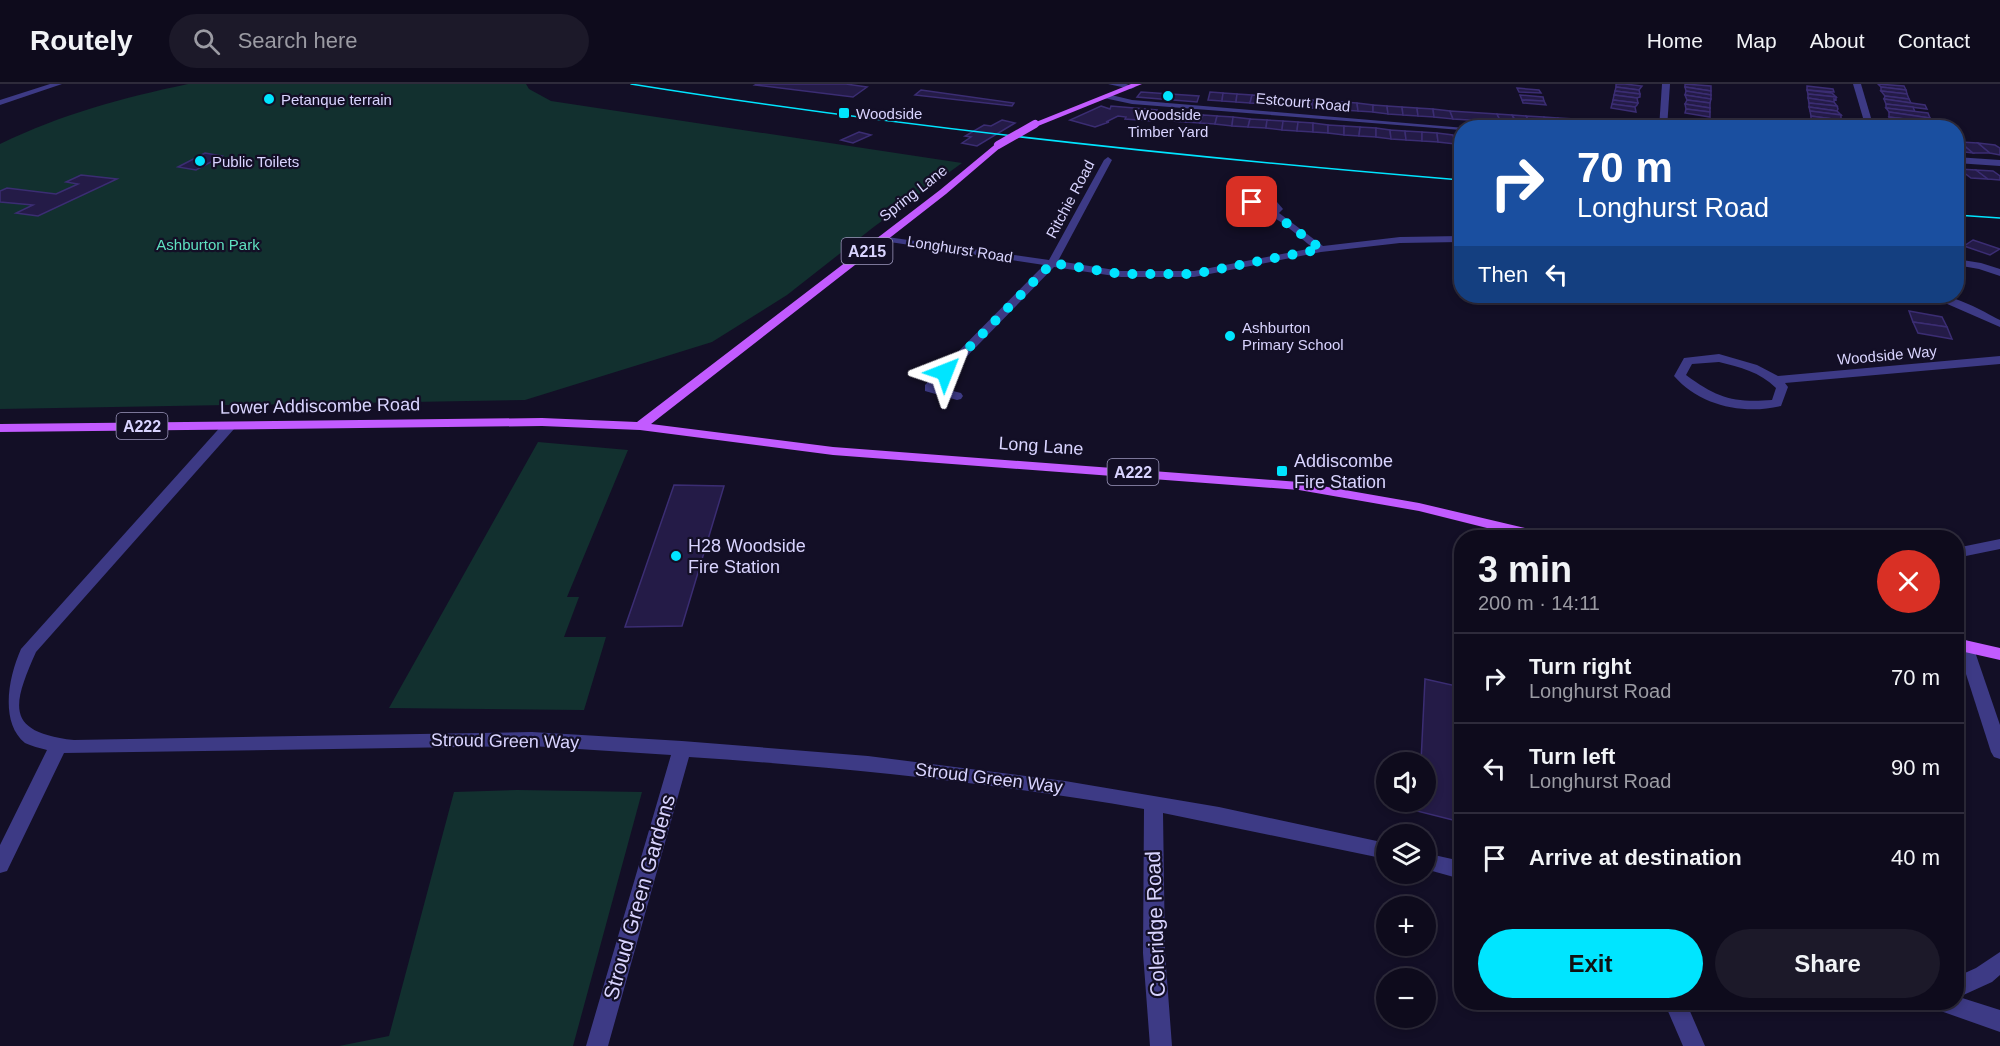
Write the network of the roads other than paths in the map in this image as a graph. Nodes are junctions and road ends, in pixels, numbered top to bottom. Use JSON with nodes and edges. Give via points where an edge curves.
{"nodes":[{"id":1,"x":58,"y":84,"type":"edge"},
{"id":2,"x":1112,"y":84,"type":"edge"},
{"id":3,"x":1666,"y":84,"type":"edge"},
{"id":4,"x":1857,"y":84,"type":"edge"},
{"id":5,"x":1135,"y":85,"type":"edge"},
{"id":6,"x":1107,"y":96,"type":"junction"},
{"id":7,"x":0,"y":103,"type":"edge"},
{"id":8,"x":1664,"y":120,"type":"edge"},
{"id":9,"x":1868,"y":120,"type":"edge"},
{"id":10,"x":1454,"y":127,"type":"edge"},
{"id":11,"x":1108,"y":160,"type":"dead end"},
{"id":12,"x":1964,"y":161,"type":"edge"},
{"id":13,"x":2000,"y":163,"type":"edge"},
{"id":14,"x":1273,"y":213,"type":"dead end"},
{"id":15,"x":883,"y":238,"type":"junction"},
{"id":16,"x":1454,"y":239,"type":"edge"},
{"id":17,"x":1321,"y":249,"type":"junction"},
{"id":18,"x":1052,"y":263,"type":"junction"},
{"id":19,"x":1964,"y":263,"type":"edge"},
{"id":20,"x":2000,"y":273,"type":"edge"},
{"id":21,"x":1953,"y":303,"type":"edge"},
{"id":22,"x":2000,"y":324,"type":"edge"},
{"id":23,"x":2000,"y":360,"type":"edge"},
{"id":24,"x":1776,"y":380,"type":"junction"},
{"id":25,"x":957,"y":396,"type":"dead end"},
{"id":26,"x":229,"y":426,"type":"junction"},
{"id":27,"x":640,"y":426,"type":"junction"},
{"id":28,"x":0,"y":428,"type":"edge"},
{"id":29,"x":1513,"y":530,"type":"edge"},
{"id":30,"x":2000,"y":544,"type":"edge"},
{"id":31,"x":1964,"y":551,"type":"edge"},
{"id":32,"x":1964,"y":646,"type":"edge"},
{"id":33,"x":2000,"y":654,"type":"edge"},
{"id":34,"x":1964,"y":656,"type":"edge"},
{"id":35,"x":5,"y":675,"type":"edge"},
{"id":36,"x":58,"y":747,"type":"junction"},
{"id":37,"x":682,"y":748,"type":"junction"},
{"id":38,"x":2000,"y":752,"type":"edge"},
{"id":39,"x":1153,"y":803,"type":"junction"},
{"id":40,"x":1376,"y":849,"type":"edge"},
{"id":41,"x":1436,"y":864,"type":"edge"},
{"id":42,"x":0,"y":866,"type":"edge"},
{"id":43,"x":1454,"y":868,"type":"edge"},
{"id":44,"x":2000,"y":962,"type":"edge"},
{"id":45,"x":1964,"y":984,"type":"edge"},
{"id":46,"x":1964,"y":1009,"type":"edge"},
{"id":47,"x":1678,"y":1010,"type":"edge"},
{"id":48,"x":2000,"y":1021,"type":"edge"},
{"id":49,"x":597,"y":1046,"type":"edge"},
{"id":50,"x":1161,"y":1046,"type":"edge"},
{"id":51,"x":1694,"y":1046,"type":"edge"}],
"edges":[{"from":1,"to":7,"type":"street"},
{"from":2,"to":5,"type":"street"},
{"from":3,"to":8,"type":"street"},
{"from":4,"to":9,"type":"street"},
{"from":5,"to":6,"type":"main road","name":"Spring Lane","number":"A215"},
{"from":6,"to":10,"type":"street","name":"Estcourt Road","via":[[1132,102]]},
{"from":6,"to":15,"type":"main road","name":"Spring Lane","number":"A215","bridge":true,"via":[[1035,124],[998,145]]},
{"from":11,"to":18,"type":"street","name":"Ritchie Road"},
{"from":12,"to":13,"type":"street"},
{"from":14,"to":17,"type":"street"},
{"from":15,"to":18,"type":"street","name":"Longhurst Road"},
{"from":15,"to":27,"type":"main road","name":"Spring Lane","number":"A215"},
{"from":16,"to":17,"type":"street","name":"Longhurst Road","via":[[1400,240]]},
{"from":17,"to":18,"type":"street","name":"Longhurst Road","via":[[1194,274],[1121,274]]},
{"from":18,"to":25,"type":"street","name":"Ritchie Road","via":[[929,388]]},
{"from":19,"to":20,"type":"street"},
{"from":21,"to":22,"type":"street"},
{"from":23,"to":24,"type":"street","name":"Woodside Way"},
{"from":24,"to":24,"type":"street","via":[[1782,387],[1777,403],[1743,406],[1703,395],[1680,376],[1688,361],[1719,358],[1758,369]]},
{"from":26,"to":27,"type":"main road","name":"Lower Addiscombe Road","number":"A222","via":[[497,422]]},
{"from":26,"to":28,"type":"main road","name":"Lower Addiscombe Road","number":"A222"},
{"from":26,"to":35,"type":"street","name":"Stroud Green Way"},
{"from":27,"to":29,"type":"main road","name":"Long Lane","number":"A222","via":[[833,451],[1299,486],[1419,507]]},
{"from":30,"to":31,"type":"street"},
{"from":32,"to":33,"type":"main road"},
{"from":34,"to":38,"type":"street"},
{"from":35,"to":36,"type":"street","name":"Stroud Green Way","via":[[1,716],[9,727],[36,743]]},
{"from":36,"to":37,"type":"street","name":"Stroud Green Way","via":[[532,739]]},
{"from":36,"to":42,"type":"street"},
{"from":37,"to":39,"type":"street","name":"Stroud Green Way","via":[[868,763]]},
{"from":37,"to":49,"type":"street","name":"Stroud Green Gardens"},
{"from":39,"to":40,"type":"street","name":"Stroud Green Way"},
{"from":39,"to":50,"type":"street","name":"Coleridge Road","via":[[1154,952]]},
{"from":41,"to":43,"type":"street"},
{"from":44,"to":45,"type":"street"},
{"from":46,"to":48,"type":"street"},
{"from":47,"to":51,"type":"street"}]}
